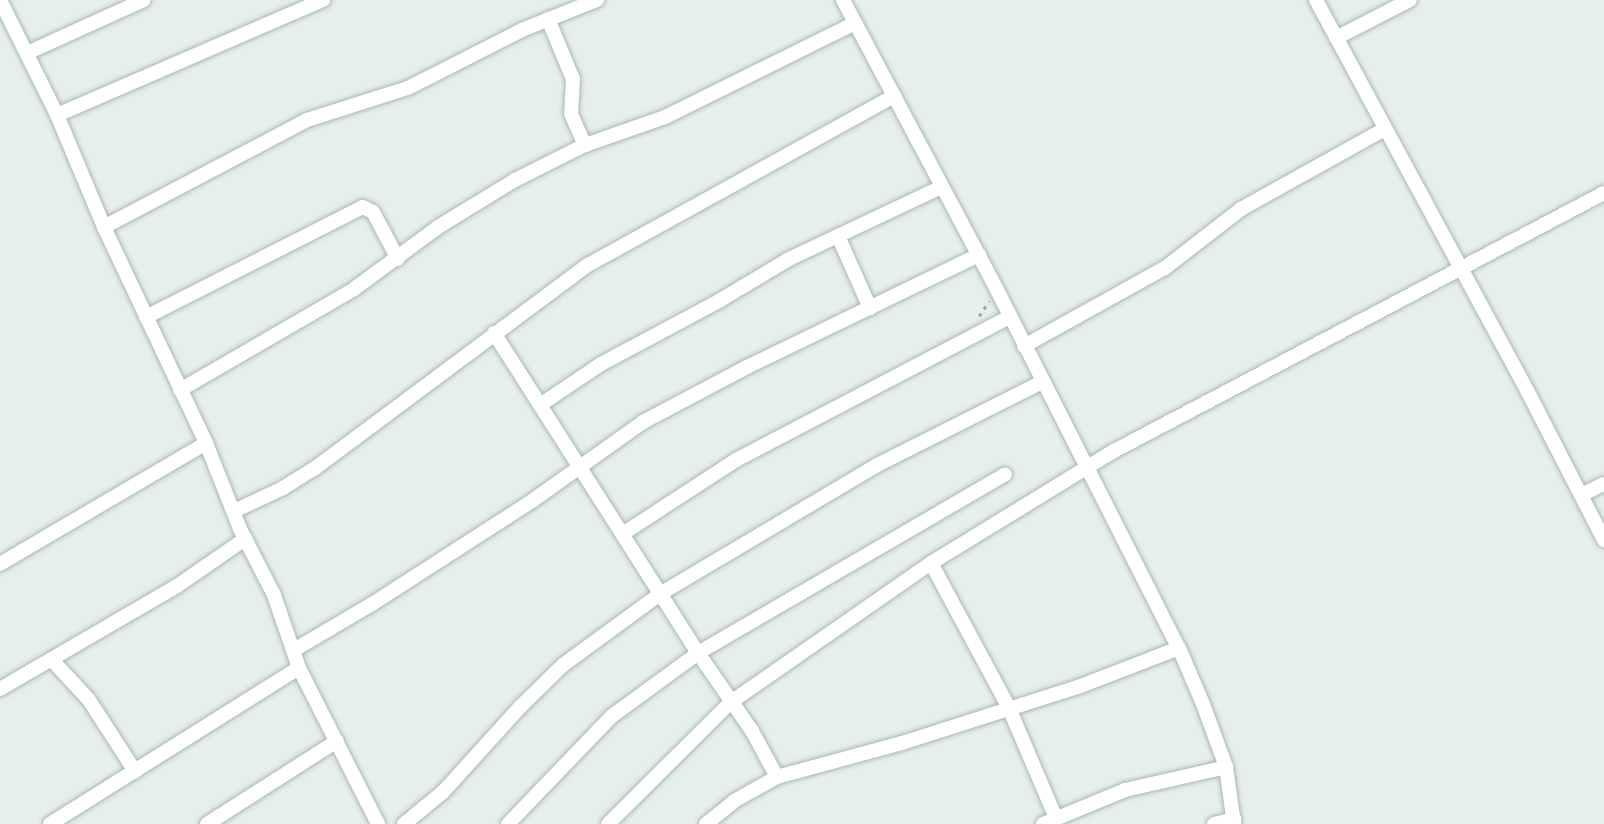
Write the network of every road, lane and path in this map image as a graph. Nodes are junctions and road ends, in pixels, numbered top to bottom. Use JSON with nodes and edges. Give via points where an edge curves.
{"nodes":[{"id":1,"x":144,"y":0,"type":"edge"},
{"id":2,"x":323,"y":0,"type":"edge"},
{"id":3,"x":597,"y":0,"type":"edge"},
{"id":4,"x":843,"y":0,"type":"edge"},
{"id":5,"x":1316,"y":0,"type":"edge"},
{"id":6,"x":1410,"y":0,"type":"edge"},
{"id":7,"x":1,"y":1,"type":"edge"},
{"id":8,"x":548,"y":19,"type":"junction"},
{"id":9,"x":855,"y":23,"type":"junction"},
{"id":10,"x":1336,"y":38,"type":"junction"},
{"id":11,"x":27,"y":53,"type":"junction"},
{"id":12,"x":894,"y":96,"type":"junction"},
{"id":13,"x":57,"y":115,"type":"junction"},
{"id":14,"x":1385,"y":129,"type":"junction"},
{"id":15,"x":585,"y":145,"type":"junction"},
{"id":16,"x":941,"y":187,"type":"junction"},
{"id":17,"x":1604,"y":193,"type":"edge"},
{"id":18,"x":104,"y":227,"type":"junction"},
{"id":19,"x":838,"y":236,"type":"junction"},
{"id":20,"x":978,"y":255,"type":"junction"},
{"id":21,"x":398,"y":259,"type":"junction"},
{"id":22,"x":1460,"y":269,"type":"junction"},
{"id":23,"x":870,"y":308,"type":"junction"},
{"id":24,"x":146,"y":317,"type":"junction"},
{"id":25,"x":1009,"y":317,"type":"junction"},
{"id":26,"x":494,"y":333,"type":"junction"},
{"id":27,"x":1024,"y":346,"type":"junction"},
{"id":28,"x":1042,"y":382,"type":"junction"},
{"id":29,"x":180,"y":390,"type":"junction"},
{"id":30,"x":540,"y":405,"type":"junction"},
{"id":31,"x":206,"y":443,"type":"junction"},
{"id":32,"x":582,"y":466,"type":"junction"},
{"id":33,"x":1088,"y":466,"type":"junction"},
{"id":34,"x":1005,"y":474,"type":"dead end"},
{"id":35,"x":1604,"y":484,"type":"edge"},
{"id":36,"x":1581,"y":495,"type":"junction"},
{"id":37,"x":234,"y":511,"type":"junction"},
{"id":38,"x":624,"y":533,"type":"junction"},
{"id":39,"x":245,"y":539,"type":"junction"},
{"id":40,"x":1604,"y":540,"type":"edge"},
{"id":41,"x":931,"y":563,"type":"junction"},
{"id":42,"x":0,"y":564,"type":"edge"},
{"id":43,"x":660,"y":594,"type":"junction"},
{"id":44,"x":1179,"y":648,"type":"junction"},
{"id":45,"x":294,"y":650,"type":"junction"},
{"id":46,"x":698,"y":653,"type":"junction"},
{"id":47,"x":52,"y":660,"type":"junction"},
{"id":48,"x":299,"y":668,"type":"junction"},
{"id":49,"x":0,"y":689,"type":"edge"},
{"id":50,"x":731,"y":702,"type":"junction"},
{"id":51,"x":1009,"y":708,"type":"junction"},
{"id":52,"x":337,"y":741,"type":"junction"},
{"id":53,"x":1226,"y":767,"type":"junction"},
{"id":54,"x":135,"y":771,"type":"junction"},
{"id":55,"x":776,"y":777,"type":"junction"},
{"id":56,"x":1050,"y":821,"type":"edge"},
{"id":57,"x":1234,"y":822,"type":"edge"},
{"id":58,"x":50,"y":824,"type":"edge"},
{"id":59,"x":206,"y":824,"type":"edge"},
{"id":60,"x":378,"y":824,"type":"edge"},
{"id":61,"x":404,"y":824,"type":"edge"},
{"id":62,"x":508,"y":824,"type":"edge"},
{"id":63,"x":608,"y":824,"type":"edge"},
{"id":64,"x":706,"y":824,"type":"edge"},
{"id":65,"x":1214,"y":824,"type":"edge"}],
"edges":[{"from":1,"to":11,"type":"street"},
{"from":2,"to":13,"type":"street"},
{"from":3,"to":8,"type":"street"},
{"from":4,"to":9,"type":"street"},
{"from":5,"to":10,"type":"street"},
{"from":6,"to":10,"type":"street"},
{"from":7,"to":11,"type":"street"},
{"from":8,"to":15,"type":"street","via":[[573,79],[571,114]]},
{"from":8,"to":18,"type":"street","via":[[408,88],[307,121]]},
{"from":9,"to":12,"type":"street"},
{"from":9,"to":15,"type":"street","via":[[665,117]]},
{"from":10,"to":14,"type":"street"},
{"from":11,"to":13,"type":"street"},
{"from":12,"to":16,"type":"street"},
{"from":12,"to":26,"type":"street","via":[[588,265]]},
{"from":13,"to":18,"type":"street"},
{"from":14,"to":22,"type":"street"},
{"from":14,"to":27,"type":"street","via":[[1241,209],[1165,268]]},
{"from":15,"to":21,"type":"street","via":[[487,196]]},
{"from":16,"to":19,"type":"street"},
{"from":16,"to":20,"type":"street"},
{"from":17,"to":22,"type":"street"},
{"from":18,"to":24,"type":"street"},
{"from":19,"to":23,"type":"street"},
{"from":19,"to":30,"type":"street","via":[[601,364]]},
{"from":20,"to":23,"type":"street"},
{"from":20,"to":25,"type":"street"},
{"from":21,"to":24,"type":"street","via":[[373,212],[363,207]]},
{"from":21,"to":29,"type":"street"},
{"from":22,"to":33,"type":"street"},
{"from":22,"to":36,"type":"street"},
{"from":23,"to":32,"type":"street","via":[[676,403]]},
{"from":24,"to":29,"type":"street"},
{"from":25,"to":27,"type":"street"},
{"from":25,"to":38,"type":"street","via":[[736,460]]},
{"from":26,"to":30,"type":"street"},
{"from":26,"to":37,"type":"street","via":[[298,480]]},
{"from":27,"to":28,"type":"street"},
{"from":28,"to":33,"type":"street"},
{"from":28,"to":43,"type":"street","via":[[877,465]]},
{"from":29,"to":31,"type":"street"},
{"from":30,"to":32,"type":"street"},
{"from":31,"to":37,"type":"street"},
{"from":31,"to":42,"type":"street"},
{"from":32,"to":38,"type":"street"},
{"from":32,"to":45,"type":"street"},
{"from":33,"to":41,"type":"street"},
{"from":33,"to":44,"type":"street"},
{"from":34,"to":46,"type":"street"},
{"from":35,"to":36,"type":"street"},
{"from":36,"to":40,"type":"street"},
{"from":37,"to":39,"type":"street"},
{"from":38,"to":43,"type":"street"},
{"from":39,"to":45,"type":"street","via":[[274,595]]},
{"from":39,"to":47,"type":"street","via":[[177,586]]},
{"from":41,"to":50,"type":"street"},
{"from":41,"to":51,"type":"street"},
{"from":43,"to":46,"type":"street"},
{"from":43,"to":61,"type":"street","via":[[563,665],[443,792]]},
{"from":44,"to":51,"type":"street"},
{"from":44,"to":53,"type":"street"},
{"from":45,"to":48,"type":"street"},
{"from":46,"to":50,"type":"street"},
{"from":46,"to":62,"type":"street","via":[[612,716]]},
{"from":47,"to":49,"type":"street"},
{"from":47,"to":54,"type":"street","via":[[89,699]]},
{"from":48,"to":52,"type":"street"},
{"from":48,"to":54,"type":"street"},
{"from":50,"to":55,"type":"street"},
{"from":50,"to":63,"type":"street"},
{"from":51,"to":55,"type":"street"},
{"from":51,"to":56,"type":"street"},
{"from":52,"to":59,"type":"street"},
{"from":52,"to":60,"type":"street"},
{"from":53,"to":56,"type":"street","via":[[1125,790]]},
{"from":53,"to":57,"type":"street"},
{"from":54,"to":58,"type":"street"},
{"from":55,"to":64,"type":"street"},
{"from":57,"to":65,"type":"street"}]}
